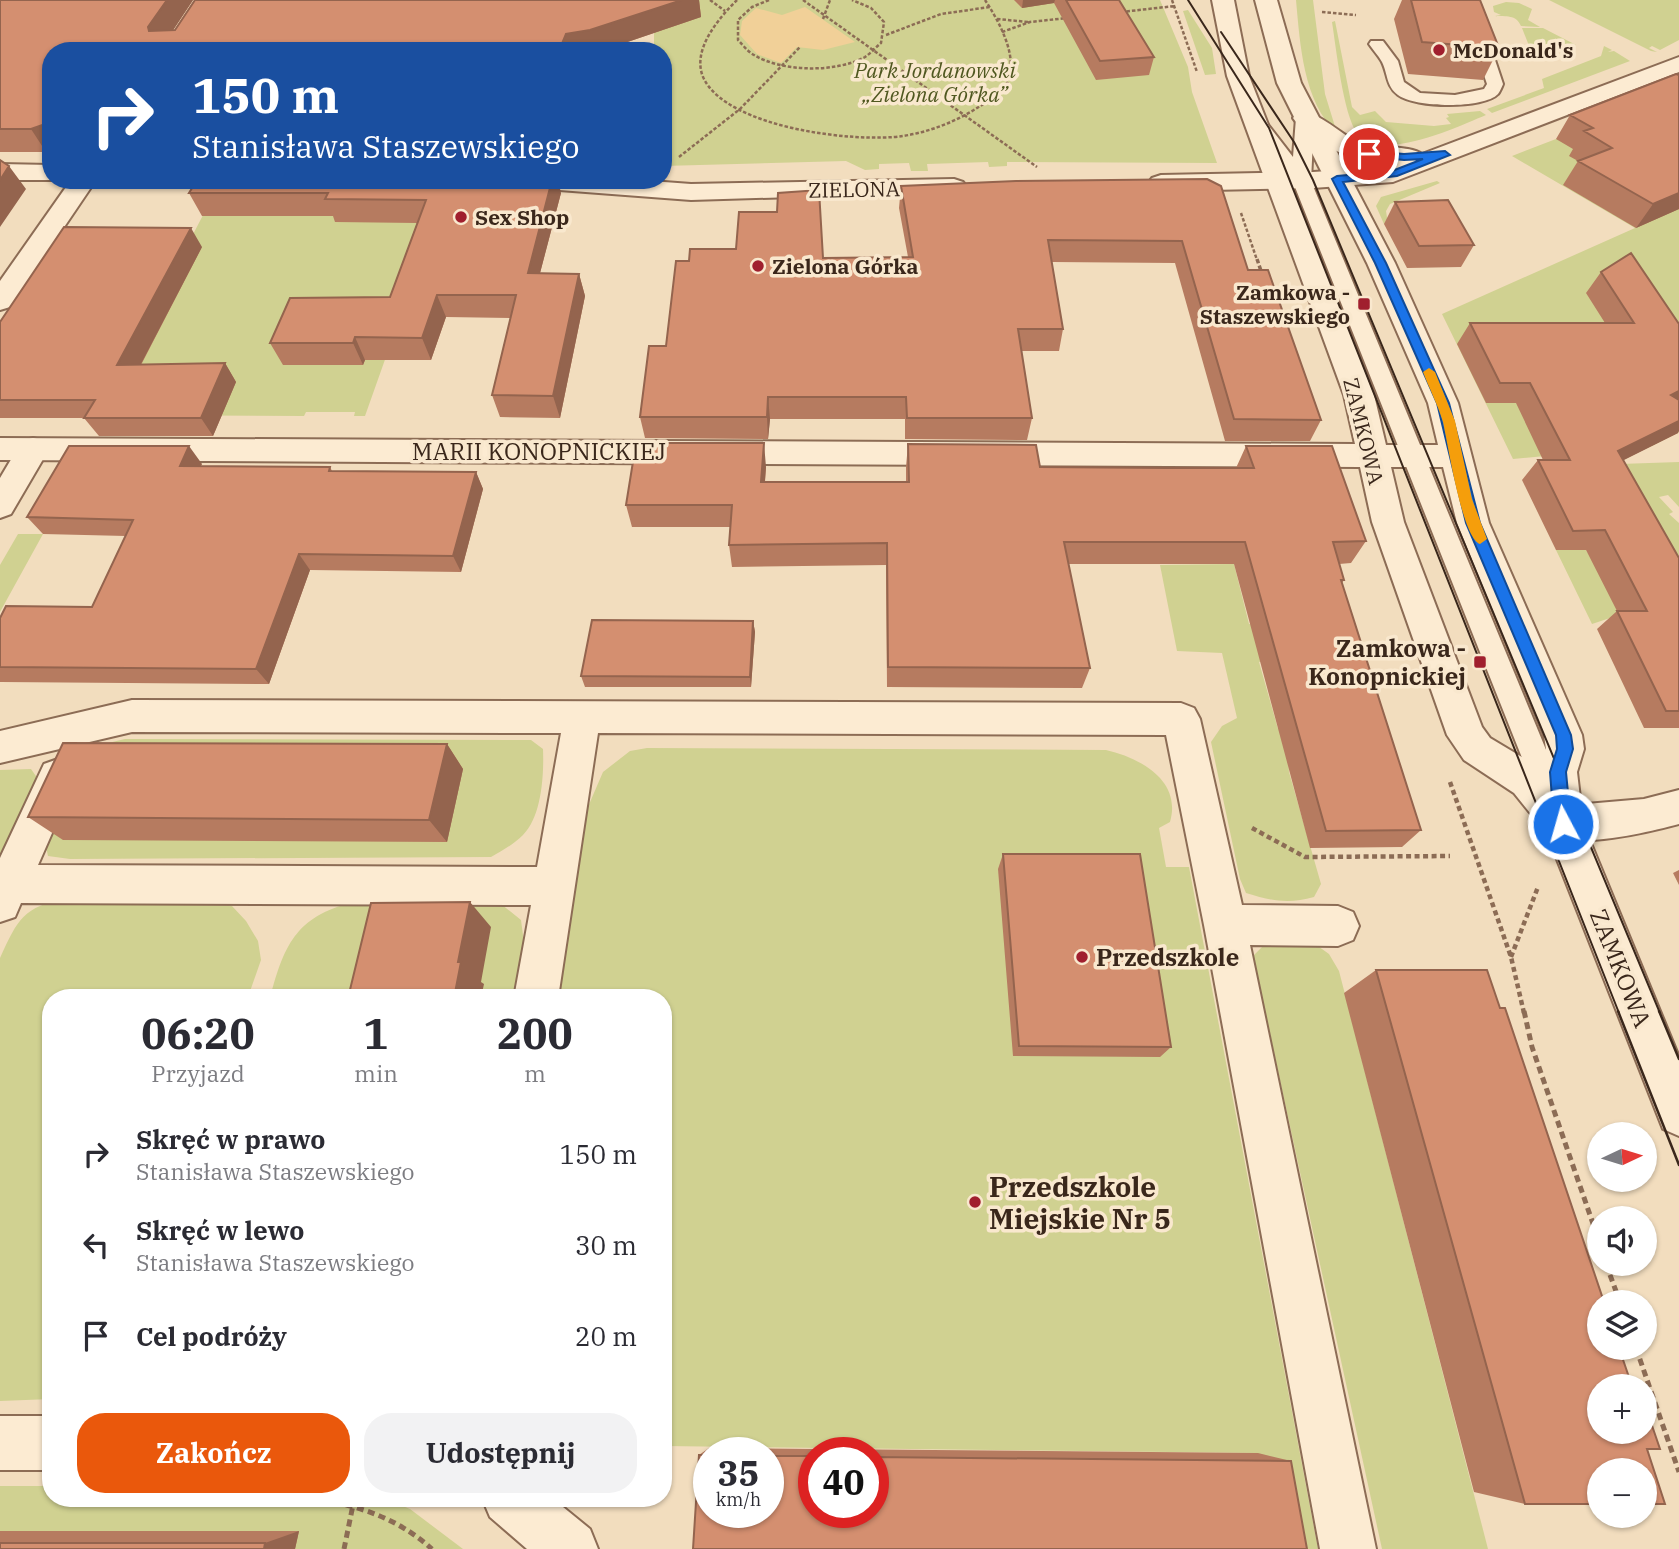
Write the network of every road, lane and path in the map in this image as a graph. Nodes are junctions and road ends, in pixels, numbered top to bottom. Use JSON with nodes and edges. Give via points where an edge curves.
{"nodes":[{"id":1,"x":710,"y":0,"type":"edge"},
{"id":2,"x":737,"y":0,"type":"edge"},
{"id":3,"x":769,"y":0,"type":"edge"},
{"id":4,"x":803,"y":0,"type":"edge"},
{"id":5,"x":830,"y":0,"type":"edge"},
{"id":6,"x":852,"y":0,"type":"edge"},
{"id":7,"x":985,"y":0,"type":"edge"},
{"id":8,"x":1223,"y":0,"type":"edge"},
{"id":9,"x":1467,"y":0,"type":"edge"},
{"id":10,"x":1272,"y":5,"type":"edge"},
{"id":11,"x":1175,"y":6,"type":"dead end"},
{"id":12,"x":990,"y":7,"type":"junction"},
{"id":13,"x":725,"y":11,"type":"junction"},
{"id":14,"x":1322,"y":12,"type":"dead end"},
{"id":15,"x":1110,"y":13,"type":"edge"},
{"id":16,"x":1356,"y":15,"type":"dead end"},
{"id":17,"x":823,"y":17,"type":"junction"},
{"id":18,"x":1070,"y":18,"type":"edge"},
{"id":19,"x":997,"y":19,"type":"junction"},
{"id":20,"x":1030,"y":22,"type":"junction"},
{"id":21,"x":1002,"y":32,"type":"junction"},
{"id":22,"x":885,"y":35,"type":"junction"},
{"id":23,"x":1377,"y":44,"type":"dead end"},
{"id":24,"x":800,"y":47,"type":"dead end"},
{"id":25,"x":874,"y":51,"type":"junction"},
{"id":26,"x":1679,"y":64,"type":"edge"},
{"id":27,"x":782,"y":65,"type":"junction"},
{"id":28,"x":740,"y":109,"type":"junction"},
{"id":29,"x":965,"y":116,"type":"junction"},
{"id":30,"x":1305,"y":118,"type":"junction"},
{"id":31,"x":1445,"y":155,"type":"junction"},
{"id":32,"x":674,"y":161,"type":"dead end"},
{"id":33,"x":1037,"y":167,"type":"dead end"},
{"id":34,"x":0,"y":172,"type":"edge"},
{"id":35,"x":42,"y":173,"type":"edge"},
{"id":36,"x":1337,"y":179,"type":"junction"},
{"id":37,"x":1289,"y":181,"type":"junction"},
{"id":38,"x":1137,"y":183,"type":"edge"},
{"id":39,"x":984,"y":186,"type":"edge"},
{"id":40,"x":78,"y":189,"type":"edge"},
{"id":41,"x":652,"y":189,"type":"edge"},
{"id":42,"x":1240,"y":210,"type":"dead end"},
{"id":43,"x":1267,"y":284,"type":"edge"},
{"id":44,"x":0,"y":301,"type":"edge"},
{"id":45,"x":0,"y":449,"type":"edge"},
{"id":46,"x":33,"y":449,"type":"junction"},
{"id":47,"x":1373,"y":456,"type":"junction"},
{"id":48,"x":1413,"y":456,"type":"junction"},
{"id":49,"x":1456,"y":456,"type":"junction"},
{"id":50,"x":0,"y":506,"type":"edge"},
{"id":51,"x":582,"y":717,"type":"junction"},
{"id":52,"x":79,"y":729,"type":"junction"},
{"id":53,"x":0,"y":747,"type":"edge"},
{"id":54,"x":1447,"y":775,"type":"dead end"},
{"id":55,"x":1198,"y":800,"type":"junction"},
{"id":56,"x":1679,"y":807,"type":"edge"},
{"id":57,"x":1563,"y":824,"type":"junction"},
{"id":58,"x":1450,"y":856,"type":"dead end"},
{"id":59,"x":554,"y":886,"type":"junction"},
{"id":60,"x":4,"y":893,"type":"edge"},
{"id":61,"x":1225,"y":925,"type":"junction"},
{"id":62,"x":1338,"y":926,"type":"dead end"},
{"id":63,"x":1511,"y":957,"type":"junction"},
{"id":64,"x":537,"y":989,"type":"edge"},
{"id":65,"x":1679,"y":1112,"type":"edge"},
{"id":66,"x":1587,"y":1206,"type":"edge"},
{"id":67,"x":1640,"y":1360,"type":"edge"},
{"id":68,"x":0,"y":1443,"type":"edge"},
{"id":69,"x":42,"y":1443,"type":"edge"},
{"id":70,"x":1679,"y":1472,"type":"edge"},
{"id":71,"x":353,"y":1507,"type":"edge"},
{"id":72,"x":365,"y":1507,"type":"edge"},
{"id":73,"x":520,"y":1507,"type":"edge"},
{"id":74,"x":344,"y":1549,"type":"edge"},
{"id":75,"x":432,"y":1549,"type":"edge"},
{"id":76,"x":570,"y":1549,"type":"edge"},
{"id":77,"x":1348,"y":1549,"type":"edge"}],
"edges":[{"from":1,"to":13,"type":"path"},
{"from":2,"to":13,"type":"path"},
{"from":3,"to":27,"type":"path","via":[[738,20],[736,36],[748,52]]},
{"from":4,"to":17,"type":"path"},
{"from":5,"to":17,"type":"path"},
{"from":6,"to":22,"type":"path","via":[[880,15]]},
{"from":7,"to":12,"type":"path"},
{"from":8,"to":37,"type":"street","name":"ZAMKOWA","via":[[1238,76],[1251,113]]},
{"from":9,"to":23,"type":"lane","via":[[1495,84],[1491,92],[1460,101],[1408,93],[1396,83],[1392,64]]},
{"from":10,"to":30,"type":"street","name":"ZAMKOWA","via":[[1280,57]]},
{"from":11,"to":15,"type":"path"},
{"from":12,"to":19,"type":"path"},
{"from":12,"to":22,"type":"path","via":[[941,14]]},
{"from":13,"to":28,"type":"path","via":[[709,33],[702,68],[712,90]]},
{"from":14,"to":16,"type":"path"},
{"from":17,"to":25,"type":"path"},
{"from":18,"to":20,"type":"path"},
{"from":19,"to":20,"type":"path"},
{"from":19,"to":21,"type":"path"},
{"from":20,"to":21,"type":"path"},
{"from":21,"to":29,"type":"path","via":[[1011,73],[999,93]]},
{"from":22,"to":25,"type":"path"},
{"from":24,"to":27,"type":"path"},
{"from":25,"to":27,"type":"path","via":[[834,66]]},
{"from":25,"to":29,"type":"path"},
{"from":26,"to":31,"type":"street"},
{"from":27,"to":28,"type":"path"},
{"from":28,"to":29,"type":"path","via":[[814,132],[865,139],[924,131]]},
{"from":28,"to":32,"type":"path"},
{"from":29,"to":33,"type":"path"},
{"from":30,"to":31,"type":"street","via":[[1337,143],[1369,154]]},
{"from":30,"to":36,"type":"street","name":"ZAMKOWA"},
{"from":30,"to":37,"type":"lane","via":[[1300,168]]},
{"from":31,"to":36,"type":"street","via":[[1393,174]]},
{"from":34,"to":35,"type":"street"},
{"from":36,"to":37,"type":"street"},
{"from":36,"to":49,"type":"street","name":"ZAMKOWA","via":[[1381,263],[1443,403]]},
{"from":37,"to":38,"type":"street"},
{"from":37,"to":47,"type":"street","name":"ZAMKOWA","via":[[1359,395]]},
{"from":37,"to":48,"type":"lane"},
{"from":39,"to":41,"type":"street","name":"ZIELONA"},
{"from":40,"to":44,"type":"street"},
{"from":42,"to":43,"type":"path"},
{"from":45,"to":46,"type":"street","name":"MARII KONOPNICKIEJ"},
{"from":46,"to":47,"type":"street","name":"MARII KONOPNICKIEJ"},
{"from":46,"to":50,"type":"street"},
{"from":47,"to":48,"type":"street","name":"MARII KONOPNICKIEJ"},
{"from":47,"to":57,"type":"street","name":"ZAMKOWA","via":[[1391,532],[1466,735],[1477,749],[1528,781]]},
{"from":48,"to":49,"type":"street","name":"MARII KONOPNICKIEJ"},
{"from":48,"to":57,"type":"lane"},
{"from":49,"to":57,"type":"street","name":"ZAMKOWA","via":[[1473,523],[1563,735],[1565,749],[1558,772]]},
{"from":51,"to":52,"type":"street","via":[[132,716]]},
{"from":51,"to":55,"type":"street","via":[[1181,719]]},
{"from":51,"to":59,"type":"street"},
{"from":52,"to":53,"type":"street"},
{"from":52,"to":60,"type":"street"},
{"from":54,"to":63,"type":"path"},
{"from":55,"to":58,"type":"path","via":[[1304,857]]},
{"from":55,"to":61,"type":"street"},
{"from":56,"to":57,"type":"street","via":[[1644,816]]},
{"from":57,"to":63,"type":"path"},
{"from":57,"to":65,"type":"street","name":"ZAMKOWA"},
{"from":59,"to":60,"type":"street"},
{"from":59,"to":64,"type":"street"},
{"from":61,"to":62,"type":"street"},
{"from":61,"to":77,"type":"street"},
{"from":63,"to":66,"type":"path","via":[[1532,1047]]},
{"from":67,"to":70,"type":"path"},
{"from":68,"to":69,"type":"street"},
{"from":71,"to":74,"type":"path"},
{"from":72,"to":75,"type":"path","via":[[410,1527]]},
{"from":73,"to":76,"type":"street"}]}
